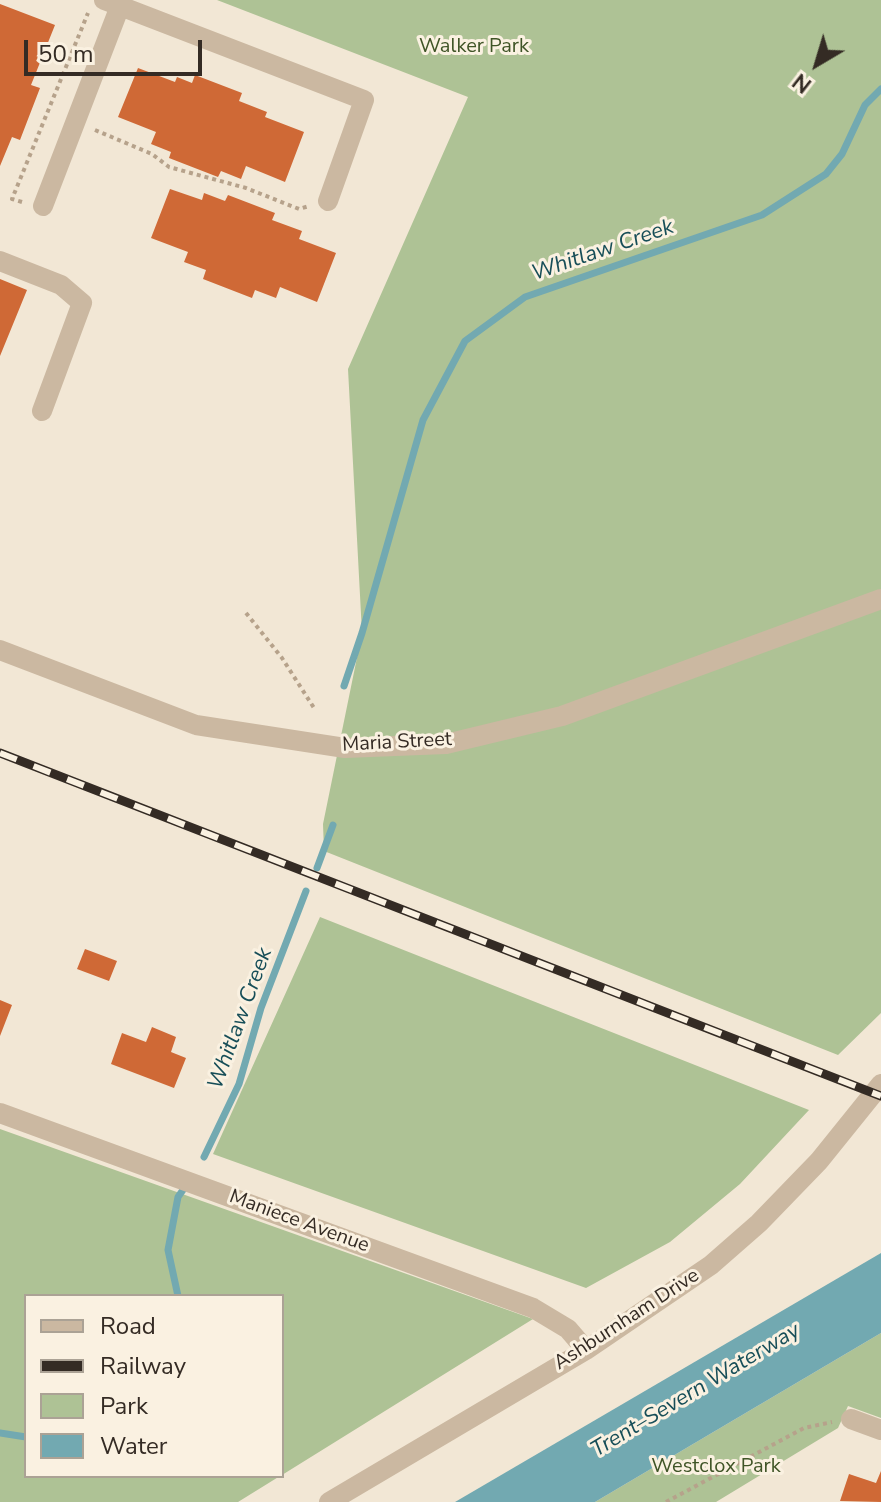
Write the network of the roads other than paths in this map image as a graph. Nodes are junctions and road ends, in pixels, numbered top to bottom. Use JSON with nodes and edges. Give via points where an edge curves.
{"nodes":[{"id":1,"x":105,"y":5,"type":"edge"},
{"id":2,"x":328,"y":201,"type":"road end"},
{"id":3,"x":43,"y":206,"type":"road end"},
{"id":4,"x":0,"y":261,"type":"edge"},
{"id":5,"x":42,"y":411,"type":"dead end"},
{"id":6,"x":881,"y":599,"type":"edge"},
{"id":7,"x":0,"y":650,"type":"edge"},
{"id":8,"x":881,"y":1084,"type":"edge"},
{"id":9,"x":0,"y":1113,"type":"edge"},
{"id":10,"x":586,"y":1350,"type":"junction"},
{"id":11,"x":851,"y":1419,"type":"road end"},
{"id":12,"x":881,"y":1430,"type":"edge"},
{"id":13,"x":329,"y":1502,"type":"edge"}],
"edges":[{"from":1,"to":2,"type":"street","via":[[364,100]]},
{"from":1,"to":3,"type":"street","via":[[74,121]]},
{"from":4,"to":5,"type":"street","via":[[61,285],[82,303]]},
{"from":6,"to":7,"type":"street","name":"Maria Street","via":[[562,716],[446,744],[345,748],[196,725]]},
{"from":8,"to":10,"type":"street","name":"Ashburnham Drive","via":[[819,1161],[759,1223],[711,1265]]},
{"from":9,"to":10,"type":"street","name":"Maniece Avenue","via":[[533,1308],[568,1329]]},
{"from":10,"to":13,"type":"street","name":"Ashburnham Drive"},
{"from":11,"to":12,"type":"street"}]}
